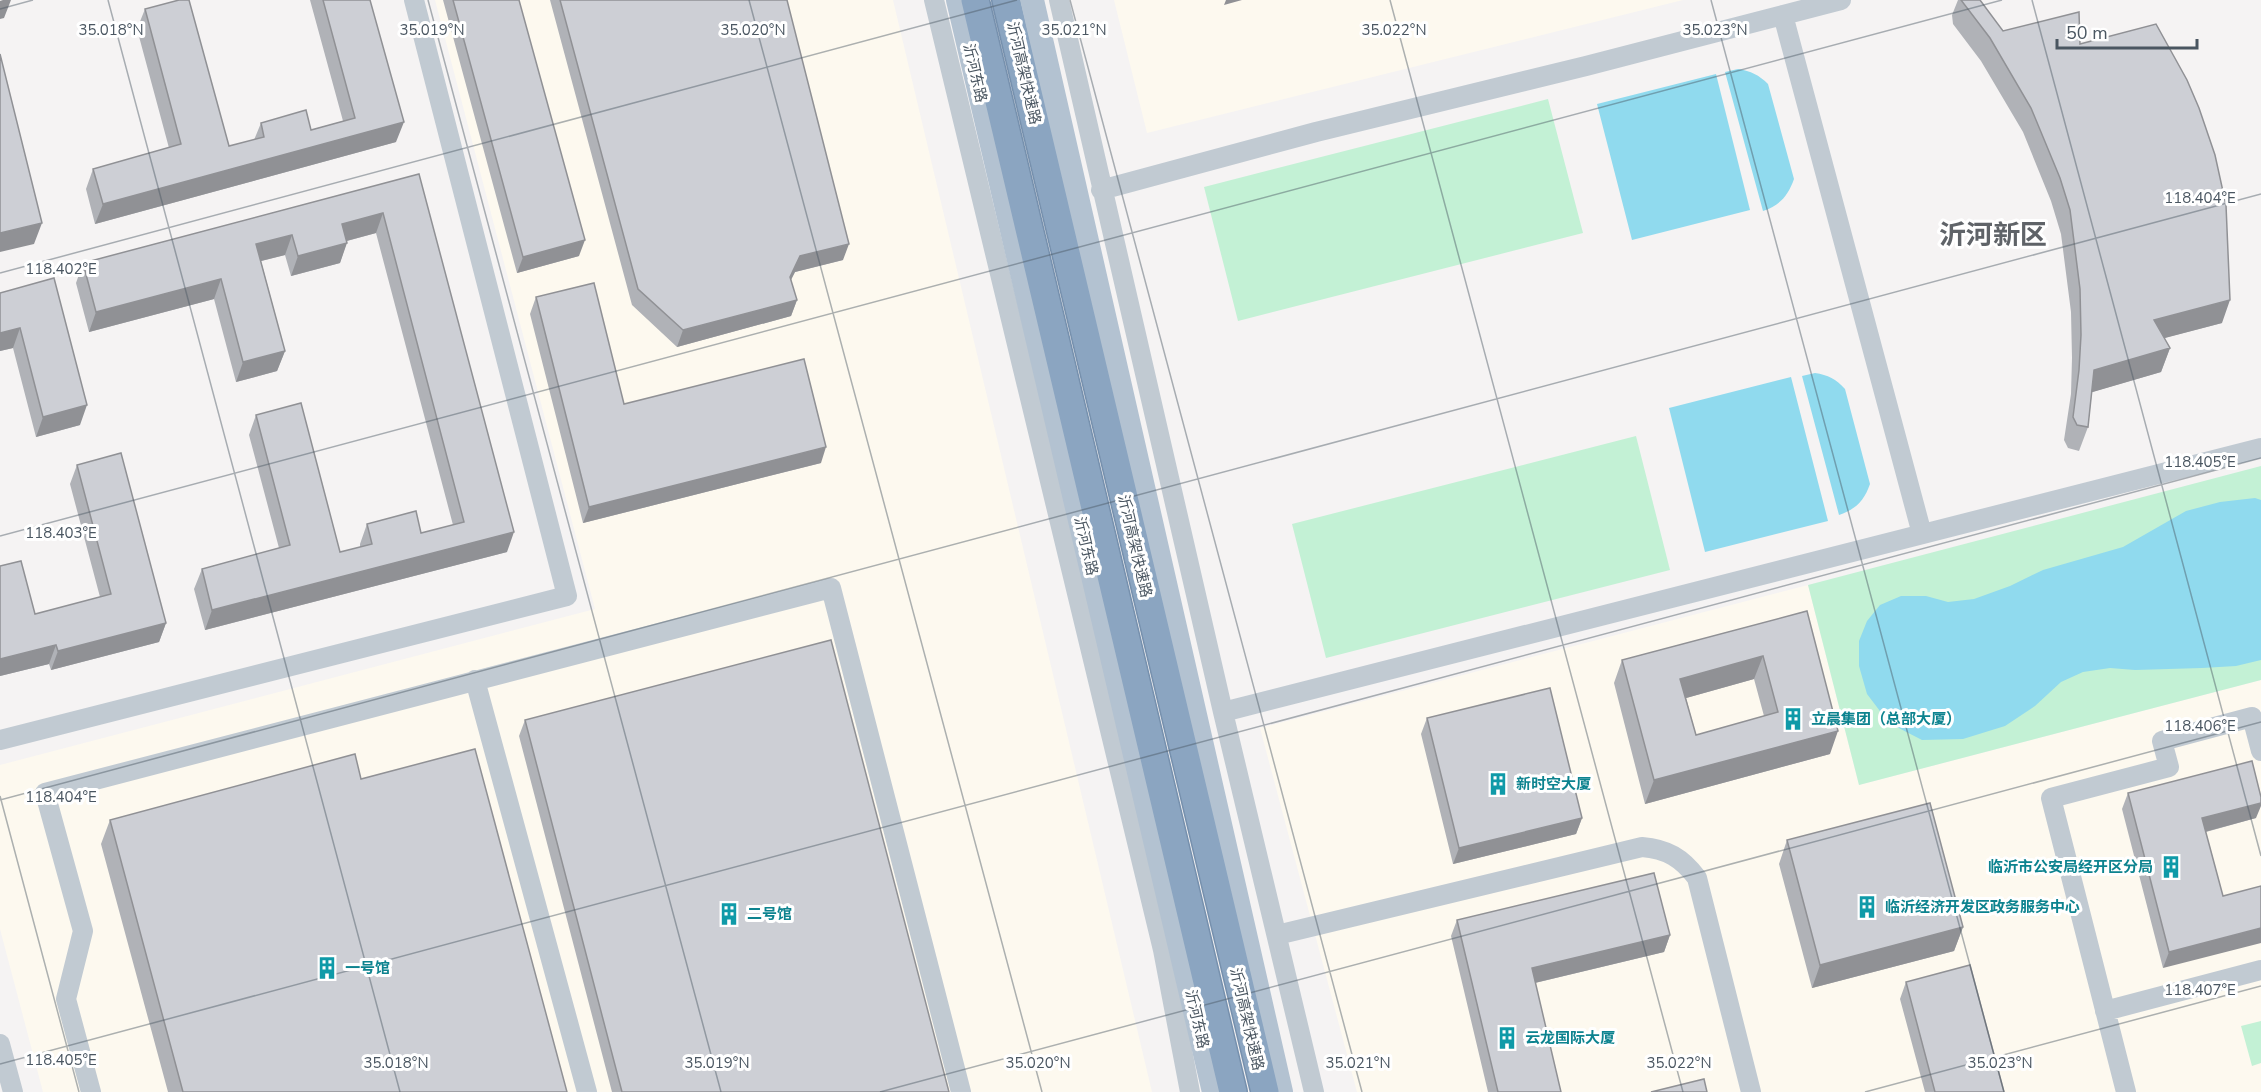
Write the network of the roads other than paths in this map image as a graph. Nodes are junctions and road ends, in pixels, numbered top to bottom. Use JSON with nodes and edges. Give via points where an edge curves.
{"nodes":[{"id":1,"x":414,"y":0,"type":"edge"},
{"id":2,"x":934,"y":0,"type":"edge"},
{"id":3,"x":958,"y":0,"type":"edge"},
{"id":4,"x":975,"y":0,"type":"edge"},
{"id":5,"x":1006,"y":0,"type":"edge"},
{"id":6,"x":1032,"y":0,"type":"edge"},
{"id":7,"x":1059,"y":0,"type":"edge"},
{"id":8,"x":1841,"y":0,"type":"edge"},
{"id":9,"x":1783,"y":15,"type":"junction"},
{"id":10,"x":1101,"y":190,"type":"junction"},
{"id":11,"x":2261,"y":448,"type":"edge"},
{"id":12,"x":1922,"y":534,"type":"junction"},
{"id":13,"x":475,"y":680,"type":"junction"},
{"id":14,"x":1223,"y":712,"type":"junction"},
{"id":15,"x":0,"y":740,"type":"edge"},
{"id":16,"x":2261,"y":751,"type":"edge"},
{"id":17,"x":1156,"y":846,"type":"junction"},
{"id":18,"x":1151,"y":901,"type":"junction"},
{"id":19,"x":1278,"y":935,"type":"junction"},
{"id":20,"x":2261,"y":970,"type":"edge"},
{"id":21,"x":2105,"y":1011,"type":"junction"},
{"id":22,"x":0,"y":1044,"type":"edge"},
{"id":23,"x":13,"y":1092,"type":"edge"},
{"id":24,"x":91,"y":1092,"type":"edge"},
{"id":25,"x":587,"y":1092,"type":"edge"},
{"id":26,"x":961,"y":1092,"type":"edge"},
{"id":27,"x":1190,"y":1092,"type":"edge"},
{"id":28,"x":1214,"y":1092,"type":"edge"},
{"id":29,"x":1231,"y":1092,"type":"edge"},
{"id":30,"x":1267,"y":1092,"type":"edge"},
{"id":31,"x":1281,"y":1092,"type":"edge"},
{"id":32,"x":1314,"y":1092,"type":"edge"},
{"id":33,"x":1751,"y":1092,"type":"edge"},
{"id":34,"x":2126,"y":1092,"type":"edge"}],
"edges":[{"from":1,"to":15,"type":"street","via":[[567,596]]},
{"from":2,"to":18,"type":"street"},
{"from":3,"to":17,"type":"main road","name":"沂河东路"},
{"from":4,"to":29,"type":"highway","name":"沂河高架快速路"},
{"from":5,"to":30,"type":"highway","name":"沂河高架快速路"},
{"from":6,"to":31,"type":"main road"},
{"from":7,"to":10,"type":"street"},
{"from":8,"to":9,"type":"street"},
{"from":9,"to":10,"type":"street"},
{"from":9,"to":12,"type":"street"},
{"from":10,"to":14,"type":"street"},
{"from":11,"to":12,"type":"street"},
{"from":12,"to":14,"type":"street"},
{"from":13,"to":24,"type":"street","via":[[45,793],[82,931],[66,999]]},
{"from":13,"to":25,"type":"street"},
{"from":13,"to":26,"type":"street","via":[[831,588]]},
{"from":14,"to":19,"type":"street"},
{"from":16,"to":21,"type":"street","via":[[2252,717],[2162,741],[2169,767],[2051,798]]},
{"from":17,"to":18,"type":"main road"},
{"from":17,"to":28,"type":"main road","name":"沂河东路"},
{"from":18,"to":27,"type":"street"},
{"from":19,"to":32,"type":"street"},
{"from":19,"to":33,"type":"street","via":[[1642,847],[1656,848],[1686,864],[1697,878]]},
{"from":20,"to":21,"type":"street"},
{"from":21,"to":34,"type":"street"},
{"from":22,"to":23,"type":"street"}]}
